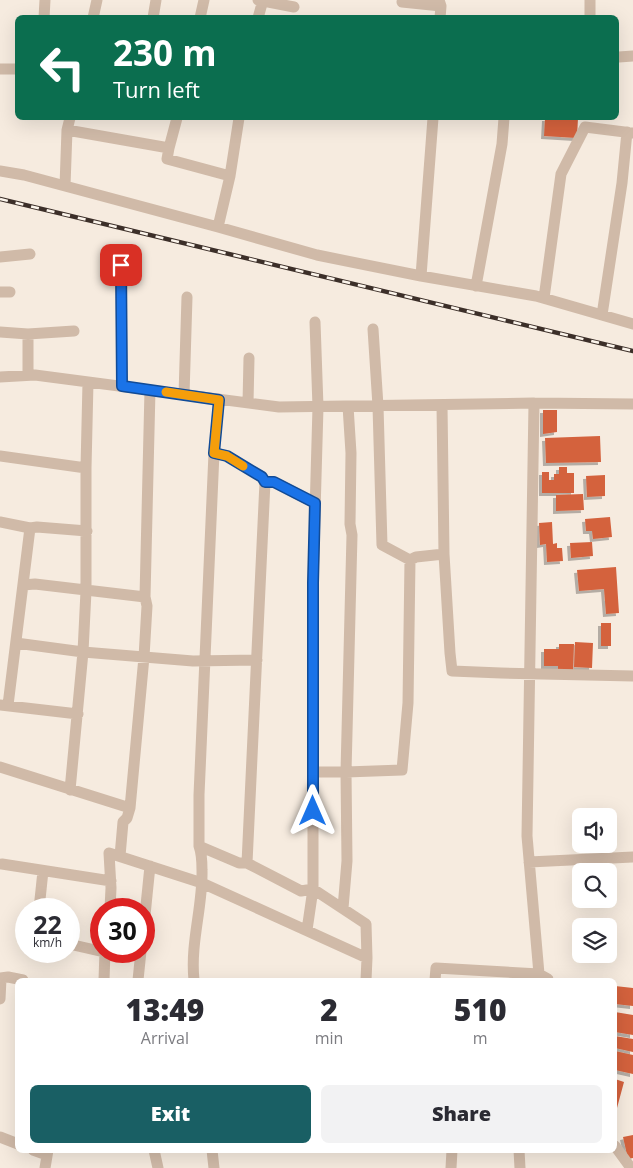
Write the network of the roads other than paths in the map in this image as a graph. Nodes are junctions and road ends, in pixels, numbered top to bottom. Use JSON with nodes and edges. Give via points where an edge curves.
{"nodes":[{"id":1,"x":45,"y":0,"type":"edge"},
{"id":2,"x":97,"y":0,"type":"edge"},
{"id":3,"x":156,"y":0,"type":"edge"},
{"id":4,"x":204,"y":0,"type":"edge"},
{"id":5,"x":261,"y":0,"type":"edge"},
{"id":6,"x":590,"y":0,"type":"edge"},
{"id":7,"x":402,"y":2,"type":"dead end"},
{"id":8,"x":294,"y":7,"type":"dead end"},
{"id":9,"x":440,"y":8,"type":"edge"},
{"id":10,"x":44,"y":15,"type":"edge"},
{"id":11,"x":94,"y":15,"type":"edge"},
{"id":12,"x":153,"y":15,"type":"edge"},
{"id":13,"x":201,"y":15,"type":"edge"},
{"id":14,"x":258,"y":15,"type":"edge"},
{"id":15,"x":590,"y":15,"type":"edge"},
{"id":16,"x":633,"y":56,"type":"edge"},
{"id":17,"x":619,"y":57,"type":"dead end"},
{"id":18,"x":0,"y":69,"type":"edge"},
{"id":19,"x":15,"y":69,"type":"edge"},
{"id":20,"x":70,"y":120,"type":"edge"},
{"id":21,"x":176,"y":120,"type":"edge"},
{"id":22,"x":239,"y":120,"type":"edge"},
{"id":23,"x":433,"y":120,"type":"edge"},
{"id":24,"x":504,"y":120,"type":"edge"},
{"id":25,"x":67,"y":130,"type":"junction"},
{"id":26,"x":630,"y":132,"type":"edge"},
{"id":27,"x":169,"y":148,"type":"junction"},
{"id":28,"x":0,"y":171,"type":"edge"},
{"id":29,"x":230,"y":176,"type":"junction"},
{"id":30,"x":65,"y":186,"type":"junction"},
{"id":31,"x":218,"y":227,"type":"junction"},
{"id":32,"x":30,"y":254,"type":"dead end"},
{"id":33,"x":0,"y":257,"type":"edge"},
{"id":34,"x":121,"y":265,"type":"dead end"},
{"id":35,"x":421,"y":276,"type":"junction"},
{"id":36,"x":476,"y":286,"type":"junction"},
{"id":37,"x":187,"y":297,"type":"dead end"},
{"id":38,"x":544,"y":298,"type":"junction"},
{"id":39,"x":602,"y":315,"type":"junction"},
{"id":40,"x":315,"y":322,"type":"dead end"},
{"id":41,"x":633,"y":324,"type":"edge"},
{"id":42,"x":373,"y":329,"type":"dead end"},
{"id":43,"x":74,"y":331,"type":"dead end"},
{"id":44,"x":0,"y":332,"type":"edge"},
{"id":45,"x":28,"y":334,"type":"junction"},
{"id":46,"x":249,"y":358,"type":"dead end"},
{"id":47,"x":28,"y":375,"type":"junction"},
{"id":48,"x":0,"y":377,"type":"edge"},
{"id":49,"x":88,"y":382,"type":"junction"},
{"id":50,"x":122,"y":386,"type":"junction"},
{"id":51,"x":150,"y":390,"type":"junction"},
{"id":52,"x":184,"y":395,"type":"junction"},
{"id":53,"x":219,"y":400,"type":"junction"},
{"id":54,"x":248,"y":403,"type":"junction"},
{"id":55,"x":534,"y":403,"type":"junction"},
{"id":56,"x":633,"y":404,"type":"edge"},
{"id":57,"x":442,"y":405,"type":"junction"},
{"id":58,"x":318,"y":406,"type":"junction"},
{"id":59,"x":348,"y":406,"type":"junction"},
{"id":60,"x":378,"y":406,"type":"junction"},
{"id":61,"x":214,"y":453,"type":"junction"},
{"id":62,"x":0,"y":456,"type":"edge"},
{"id":63,"x":86,"y":468,"type":"junction"},
{"id":64,"x":265,"y":482,"type":"junction"},
{"id":65,"x":315,"y":503,"type":"junction"},
{"id":66,"x":0,"y":522,"type":"edge"},
{"id":67,"x":30,"y":528,"type":"junction"},
{"id":68,"x":86,"y":532,"type":"junction"},
{"id":69,"x":444,"y":554,"type":"junction"},
{"id":70,"x":410,"y":560,"type":"junction"},
{"id":71,"x":23,"y":585,"type":"junction"},
{"id":72,"x":86,"y":591,"type":"junction"},
{"id":73,"x":145,"y":597,"type":"junction"},
{"id":74,"x":16,"y":643,"type":"junction"},
{"id":75,"x":84,"y":652,"type":"junction"},
{"id":76,"x":144,"y":657,"type":"junction"},
{"id":77,"x":205,"y":660,"type":"junction"},
{"id":78,"x":256,"y":660,"type":"junction"},
{"id":79,"x":530,"y":674,"type":"junction"},
{"id":80,"x":633,"y":676,"type":"edge"},
{"id":81,"x":4,"y":705,"type":"edge"},
{"id":82,"x":78,"y":714,"type":"junction"},
{"id":83,"x":0,"y":767,"type":"edge"},
{"id":84,"x":313,"y":772,"type":"junction"},
{"id":85,"x":346,"y":772,"type":"junction"},
{"id":86,"x":70,"y":790,"type":"junction"},
{"id":87,"x":130,"y":808,"type":"junction"},
{"id":88,"x":199,"y":846,"type":"junction"},
{"id":89,"x":120,"y":856,"type":"junction"},
{"id":90,"x":633,"y":857,"type":"edge"},
{"id":91,"x":529,"y":862,"type":"junction"},
{"id":92,"x":247,"y":863,"type":"junction"},
{"id":93,"x":2,"y":864,"type":"dead end"},
{"id":94,"x":150,"y":866,"type":"junction"},
{"id":95,"x":43,"y":871,"type":"junction"},
{"id":96,"x":111,"y":881,"type":"junction"},
{"id":97,"x":202,"y":883,"type":"junction"},
{"id":98,"x":313,"y":889,"type":"junction"},
{"id":99,"x":40,"y":898,"type":"edge"},
{"id":100,"x":110,"y":898,"type":"edge"},
{"id":101,"x":147,"y":898,"type":"edge"},
{"id":102,"x":343,"y":908,"type":"junction"},
{"id":103,"x":307,"y":930,"type":"junction"},
{"id":104,"x":367,"y":958,"type":"junction"},
{"id":105,"x":104,"y":963,"type":"edge"},
{"id":106,"x":140,"y":963,"type":"edge"},
{"id":107,"x":543,"y":977,"type":"edge"},
{"id":108,"x":0,"y":978,"type":"edge"},
{"id":109,"x":15,"y":978,"type":"edge"},
{"id":110,"x":104,"y":978,"type":"edge"},
{"id":111,"x":138,"y":978,"type":"edge"},
{"id":112,"x":194,"y":978,"type":"edge"},
{"id":113,"x":366,"y":978,"type":"edge"},
{"id":114,"x":435,"y":978,"type":"edge"},
{"id":115,"x":0,"y":999,"type":"edge"},
{"id":116,"x":0,"y":1138,"type":"edge"},
{"id":117,"x":15,"y":1143,"type":"edge"},
{"id":118,"x":617,"y":1149,"type":"edge"},
{"id":119,"x":48,"y":1153,"type":"edge"},
{"id":120,"x":155,"y":1153,"type":"edge"},
{"id":121,"x":212,"y":1153,"type":"edge"},
{"id":122,"x":452,"y":1153,"type":"edge"},
{"id":123,"x":519,"y":1153,"type":"edge"},
{"id":124,"x":45,"y":1168,"type":"edge"},
{"id":125,"x":158,"y":1168,"type":"edge"},
{"id":126,"x":214,"y":1168,"type":"edge"},
{"id":127,"x":452,"y":1168,"type":"edge"},
{"id":128,"x":520,"y":1168,"type":"edge"},
{"id":129,"x":632,"y":1168,"type":"edge"}],
"edges":[{"from":1,"to":10,"type":"street"},
{"from":2,"to":11,"type":"street"},
{"from":3,"to":12,"type":"street"},
{"from":4,"to":13,"type":"street"},
{"from":5,"to":8,"type":"street"},
{"from":5,"to":14,"type":"street"},
{"from":6,"to":15,"type":"street"},
{"from":7,"to":9,"type":"street"},
{"from":16,"to":17,"type":"street"},
{"from":18,"to":19,"type":"street"},
{"from":20,"to":25,"type":"street"},
{"from":21,"to":27,"type":"street"},
{"from":22,"to":29,"type":"street"},
{"from":23,"to":35,"type":"street"},
{"from":24,"to":36,"type":"street"},
{"from":25,"to":27,"type":"street"},
{"from":25,"to":30,"type":"street"},
{"from":26,"to":38,"type":"street","via":[[585,127],[561,174]]},
{"from":26,"to":39,"type":"street"},
{"from":27,"to":29,"type":"street","via":[[167,159]]},
{"from":28,"to":30,"type":"street"},
{"from":29,"to":31,"type":"street"},
{"from":30,"to":31,"type":"street"},
{"from":31,"to":35,"type":"street","via":[[317,255]]},
{"from":32,"to":33,"type":"street"},
{"from":34,"to":50,"type":"street"},
{"from":35,"to":36,"type":"street"},
{"from":36,"to":38,"type":"street"},
{"from":37,"to":52,"type":"street"},
{"from":38,"to":39,"type":"street"},
{"from":39,"to":41,"type":"street"},
{"from":40,"to":58,"type":"street"},
{"from":42,"to":60,"type":"street"},
{"from":43,"to":45,"type":"street"},
{"from":44,"to":45,"type":"street"},
{"from":45,"to":47,"type":"street"},
{"from":46,"to":54,"type":"street"},
{"from":47,"to":48,"type":"street"},
{"from":47,"to":49,"type":"street"},
{"from":49,"to":50,"type":"street"},
{"from":49,"to":63,"type":"street"},
{"from":50,"to":51,"type":"street"},
{"from":51,"to":52,"type":"street"},
{"from":51,"to":73,"type":"street"},
{"from":52,"to":53,"type":"street"},
{"from":53,"to":54,"type":"street"},
{"from":53,"to":61,"type":"street"},
{"from":54,"to":58,"type":"street","via":[[279,408]]},
{"from":55,"to":56,"type":"street"},
{"from":55,"to":57,"type":"street"},
{"from":55,"to":79,"type":"street"},
{"from":57,"to":60,"type":"street"},
{"from":57,"to":69,"type":"street"},
{"from":58,"to":59,"type":"street"},
{"from":58,"to":65,"type":"street"},
{"from":59,"to":60,"type":"street"},
{"from":59,"to":85,"type":"street","via":[[352,535]]},
{"from":60,"to":70,"type":"street","via":[[382,545]]},
{"from":61,"to":64,"type":"street","via":[[227,456]]},
{"from":61,"to":77,"type":"street"},
{"from":62,"to":63,"type":"street"},
{"from":63,"to":68,"type":"street"},
{"from":64,"to":65,"type":"street","via":[[274,482]]},
{"from":64,"to":78,"type":"street"},
{"from":65,"to":84,"type":"street"},
{"from":66,"to":67,"type":"street"},
{"from":67,"to":68,"type":"street"},
{"from":67,"to":71,"type":"street"},
{"from":68,"to":72,"type":"street"},
{"from":69,"to":70,"type":"street"},
{"from":69,"to":79,"type":"street","via":[[452,670]]},
{"from":70,"to":85,"type":"street","via":[[408,703],[402,770]]},
{"from":71,"to":72,"type":"street"},
{"from":71,"to":74,"type":"street"},
{"from":72,"to":73,"type":"street"},
{"from":72,"to":75,"type":"street"},
{"from":73,"to":76,"type":"street"},
{"from":74,"to":75,"type":"street"},
{"from":74,"to":81,"type":"street"},
{"from":75,"to":76,"type":"street"},
{"from":75,"to":82,"type":"street"},
{"from":76,"to":77,"type":"street"},
{"from":76,"to":87,"type":"street"},
{"from":77,"to":78,"type":"street"},
{"from":77,"to":88,"type":"street"},
{"from":78,"to":92,"type":"street"},
{"from":79,"to":80,"type":"street"},
{"from":79,"to":91,"type":"street"},
{"from":81,"to":82,"type":"street"},
{"from":82,"to":86,"type":"street"},
{"from":83,"to":86,"type":"street"},
{"from":84,"to":85,"type":"street"},
{"from":84,"to":98,"type":"street"},
{"from":85,"to":102,"type":"street","via":[[348,861]]},
{"from":86,"to":87,"type":"street"},
{"from":87,"to":89,"type":"street","via":[[122,822]]},
{"from":88,"to":92,"type":"street","via":[[239,863]]},
{"from":88,"to":97,"type":"street","via":[[202,852]]},
{"from":89,"to":94,"type":"street"},
{"from":89,"to":96,"type":"street","via":[[110,853]]},
{"from":90,"to":91,"type":"street"},
{"from":91,"to":107,"type":"street"},
{"from":92,"to":98,"type":"street","via":[[301,891]]},
{"from":93,"to":95,"type":"street"},
{"from":94,"to":97,"type":"street"},
{"from":94,"to":101,"type":"street"},
{"from":95,"to":96,"type":"street"},
{"from":95,"to":99,"type":"street"},
{"from":96,"to":100,"type":"street"},
{"from":97,"to":103,"type":"street"},
{"from":97,"to":112,"type":"street"},
{"from":98,"to":102,"type":"street"},
{"from":98,"to":103,"type":"street"},
{"from":102,"to":104,"type":"street","via":[[366,924]]},
{"from":103,"to":104,"type":"street"},
{"from":104,"to":113,"type":"street"},
{"from":105,"to":110,"type":"street"},
{"from":106,"to":111,"type":"street"},
{"from":107,"to":114,"type":"street","via":[[436,968]]},
{"from":108,"to":109,"type":"street"},
{"from":108,"to":115,"type":"street"},
{"from":116,"to":117,"type":"street"},
{"from":118,"to":129,"type":"street"},
{"from":119,"to":124,"type":"street"},
{"from":120,"to":125,"type":"street"},
{"from":121,"to":126,"type":"street"},
{"from":122,"to":127,"type":"street"},
{"from":123,"to":128,"type":"street"}]}
